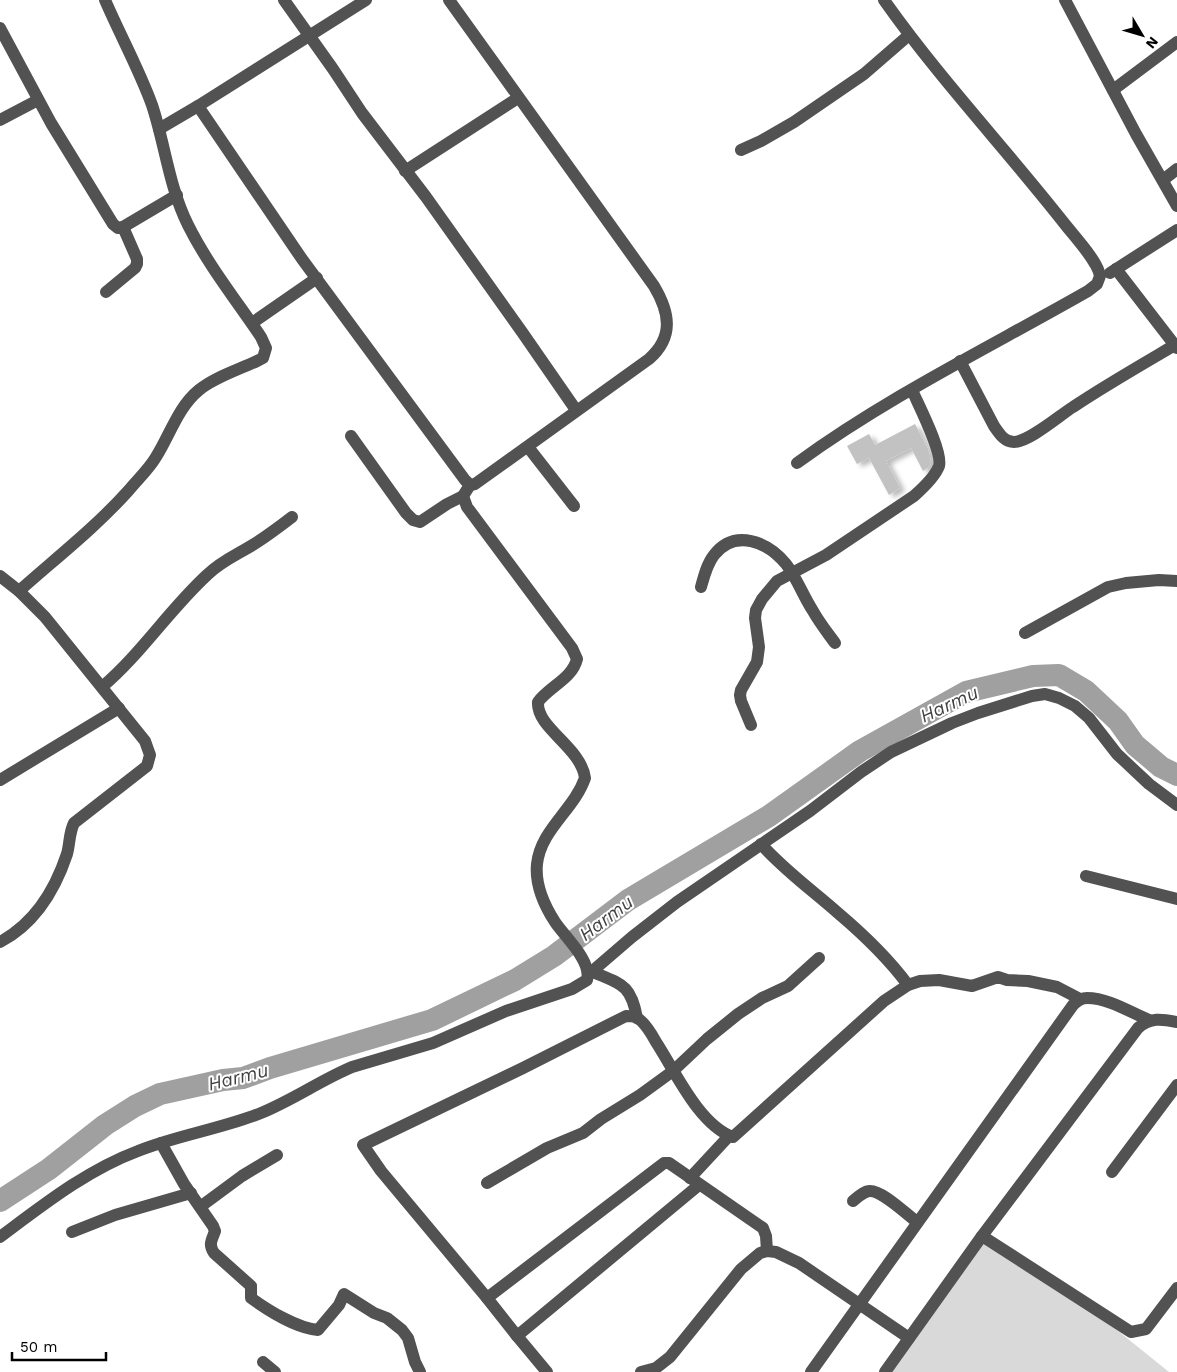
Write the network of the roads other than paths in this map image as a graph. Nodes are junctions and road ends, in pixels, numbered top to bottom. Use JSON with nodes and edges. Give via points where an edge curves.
{"nodes":[{"id":1,"x":105,"y":0,"type":"edge"},
{"id":2,"x":284,"y":0,"type":"edge"},
{"id":3,"x":366,"y":0,"type":"edge"},
{"id":4,"x":449,"y":0,"type":"edge"},
{"id":5,"x":884,"y":0,"type":"edge"},
{"id":6,"x":1065,"y":0,"type":"edge"},
{"id":7,"x":0,"y":28,"type":"edge"},
{"id":8,"x":909,"y":35,"type":"junction"},
{"id":9,"x":310,"y":36,"type":"junction"},
{"id":10,"x":1177,"y":42,"type":"edge"},
{"id":11,"x":1113,"y":90,"type":"junction"},
{"id":12,"x":518,"y":98,"type":"junction"},
{"id":13,"x":38,"y":100,"type":"junction"},
{"id":14,"x":198,"y":106,"type":"junction"},
{"id":15,"x":0,"y":120,"type":"edge"},
{"id":16,"x":159,"y":129,"type":"junction"},
{"id":17,"x":741,"y":150,"type":"dead end"},
{"id":18,"x":1177,"y":169,"type":"edge"},
{"id":19,"x":405,"y":171,"type":"junction"},
{"id":20,"x":1163,"y":180,"type":"junction"},
{"id":21,"x":177,"y":195,"type":"junction"},
{"id":22,"x":1177,"y":206,"type":"edge"},
{"id":23,"x":123,"y":227,"type":"junction"},
{"id":24,"x":1177,"y":230,"type":"edge"},
{"id":25,"x":1116,"y":269,"type":"junction"},
{"id":26,"x":317,"y":278,"type":"junction"},
{"id":27,"x":1099,"y":280,"type":"junction"},
{"id":28,"x":106,"y":292,"type":"dead end"},
{"id":29,"x":252,"y":324,"type":"junction"},
{"id":30,"x":1176,"y":347,"type":"edge"},
{"id":31,"x":960,"y":361,"type":"junction"},
{"id":32,"x":912,"y":390,"type":"junction"},
{"id":33,"x":576,"y":410,"type":"junction"},
{"id":34,"x":350,"y":436,"type":"dead end"},
{"id":35,"x":528,"y":446,"type":"junction"},
{"id":36,"x":797,"y":463,"type":"dead end"},
{"id":37,"x":470,"y":484,"type":"junction"},
{"id":38,"x":463,"y":496,"type":"junction"},
{"id":39,"x":574,"y":506,"type":"dead end"},
{"id":40,"x":292,"y":517,"type":"dead end"},
{"id":41,"x":792,"y":573,"type":"junction"},
{"id":42,"x":0,"y":576,"type":"edge"},
{"id":43,"x":1177,"y":580,"type":"edge"},
{"id":44,"x":701,"y":587,"type":"dead end"},
{"id":45,"x":19,"y":591,"type":"junction"},
{"id":46,"x":1025,"y":633,"type":"dead end"},
{"id":47,"x":835,"y":643,"type":"dead end"},
{"id":48,"x":102,"y":687,"type":"junction"},
{"id":49,"x":118,"y":708,"type":"junction"},
{"id":50,"x":751,"y":725,"type":"dead end"},
{"id":51,"x":0,"y":780,"type":"edge"},
{"id":52,"x":1177,"y":805,"type":"edge"},
{"id":53,"x":761,"y":844,"type":"junction"},
{"id":54,"x":1086,"y":876,"type":"dead end"},
{"id":55,"x":1177,"y":900,"type":"edge"},
{"id":56,"x":0,"y":942,"type":"edge"},
{"id":57,"x":819,"y":958,"type":"dead end"},
{"id":58,"x":591,"y":973,"type":"junction"},
{"id":59,"x":908,"y":985,"type":"junction"},
{"id":60,"x":1080,"y":999,"type":"junction"},
{"id":61,"x":637,"y":1018,"type":"junction"},
{"id":62,"x":1149,"y":1020,"type":"junction"},
{"id":63,"x":1177,"y":1022,"type":"edge"},
{"id":64,"x":673,"y":1071,"type":"junction"},
{"id":65,"x":1177,"y":1085,"type":"edge"},
{"id":66,"x":729,"y":1136,"type":"junction"},
{"id":67,"x":161,"y":1143,"type":"junction"},
{"id":68,"x":277,"y":1155,"type":"dead end"},
{"id":69,"x":1112,"y":1172,"type":"dead end"},
{"id":70,"x":695,"y":1181,"type":"junction"},
{"id":71,"x":487,"y":1183,"type":"dead end"},
{"id":72,"x":191,"y":1194,"type":"junction"},
{"id":73,"x":853,"y":1201,"type":"dead end"},
{"id":74,"x":200,"y":1207,"type":"junction"},
{"id":75,"x":916,"y":1222,"type":"junction"},
{"id":76,"x":72,"y":1232,"type":"dead end"},
{"id":77,"x":982,"y":1236,"type":"junction"},
{"id":78,"x":0,"y":1237,"type":"edge"},
{"id":79,"x":767,"y":1251,"type":"junction"},
{"id":80,"x":1177,"y":1288,"type":"edge"},
{"id":81,"x":487,"y":1298,"type":"junction"},
{"id":82,"x":859,"y":1304,"type":"junction"},
{"id":83,"x":517,"y":1336,"type":"junction"},
{"id":84,"x":909,"y":1338,"type":"junction"},
{"id":85,"x":263,"y":1362,"type":"dead end"},
{"id":86,"x":275,"y":1372,"type":"edge"},
{"id":87,"x":420,"y":1372,"type":"edge"},
{"id":88,"x":547,"y":1372,"type":"edge"},
{"id":89,"x":642,"y":1372,"type":"edge"},
{"id":90,"x":811,"y":1372,"type":"edge"},
{"id":91,"x":885,"y":1372,"type":"edge"}],
"edges":[{"from":1,"to":16,"type":"street","via":[[146,88]]},
{"from":2,"to":9,"type":"street"},
{"from":3,"to":9,"type":"street"},
{"from":4,"to":12,"type":"street"},
{"from":5,"to":8,"type":"street"},
{"from":6,"to":11,"type":"street"},
{"from":7,"to":13,"type":"street"},
{"from":8,"to":17,"type":"street","via":[[864,74],[794,122]]},
{"from":8,"to":27,"type":"street","via":[[1090,257],[1098,268]]},
{"from":9,"to":14,"type":"street"},
{"from":9,"to":19,"type":"street"},
{"from":10,"to":11,"type":"street"},
{"from":11,"to":20,"type":"street"},
{"from":12,"to":19,"type":"street"},
{"from":12,"to":33,"type":"street","via":[[643,270],[659,296],[666,318],[667,330],[658,351]]},
{"from":13,"to":15,"type":"street"},
{"from":13,"to":23,"type":"street","via":[[113,224]]},
{"from":14,"to":16,"type":"street"},
{"from":14,"to":26,"type":"street"},
{"from":16,"to":21,"type":"street"},
{"from":18,"to":20,"type":"street"},
{"from":19,"to":33,"type":"street"},
{"from":20,"to":22,"type":"street"},
{"from":21,"to":23,"type":"street"},
{"from":21,"to":29,"type":"street","via":[[196,241]]},
{"from":23,"to":28,"type":"street","via":[[137,264]]},
{"from":24,"to":25,"type":"street"},
{"from":25,"to":27,"type":"street"},
{"from":25,"to":30,"type":"street"},
{"from":26,"to":29,"type":"street"},
{"from":26,"to":37,"type":"street"},
{"from":27,"to":31,"type":"street","via":[[1082,295]]},
{"from":29,"to":45,"type":"street","via":[[266,348],[263,358],[198,391],[181,412],[155,459],[127,492]]},
{"from":30,"to":31,"type":"street","via":[[1072,407],[1029,437],[1012,442],[1001,436],[994,426]]},
{"from":31,"to":32,"type":"street"},
{"from":32,"to":36,"type":"street","via":[[842,431]]},
{"from":32,"to":41,"type":"street","via":[[938,453],[936,471],[920,491],[901,505],[826,555]]},
{"from":33,"to":35,"type":"street"},
{"from":34,"to":38,"type":"street","via":[[413,520],[420,522]]},
{"from":35,"to":37,"type":"street","via":[[478,482]]},
{"from":35,"to":39,"type":"street"},
{"from":37,"to":38,"type":"street"},
{"from":38,"to":58,"type":"street","via":[[467,507],[577,659],[571,672],[538,702],[539,714],[581,763],[585,778],[575,798],[547,835],[537,862],[536,878],[554,921]]},
{"from":40,"to":48,"type":"street","via":[[208,573],[132,659]]},
{"from":41,"to":44,"type":"street","via":[[770,549],[751,540],[738,539],[715,553]]},
{"from":41,"to":47,"type":"street"},
{"from":41,"to":50,"type":"street","via":[[777,581],[756,610],[758,654],[740,695]]},
{"from":42,"to":45,"type":"street"},
{"from":43,"to":46,"type":"street","via":[[1108,587]]},
{"from":45,"to":48,"type":"street","via":[[45,617]]},
{"from":48,"to":49,"type":"street"},
{"from":49,"to":51,"type":"street"},
{"from":49,"to":56,"type":"street","via":[[144,740],[150,755],[147,766],[74,823],[67,852],[48,896],[21,929]]},
{"from":52,"to":53,"type":"street","via":[[1117,754],[1089,718],[1075,706],[1046,694],[978,713],[891,752]]},
{"from":53,"to":58,"type":"street","via":[[654,919]]},
{"from":53,"to":59,"type":"street","via":[[876,947]]},
{"from":54,"to":55,"type":"street"},
{"from":57,"to":64,"type":"street","via":[[788,986],[738,1014]]},
{"from":58,"to":61,"type":"street","via":[[625,986]]},
{"from":58,"to":67,"type":"street","via":[[587,980],[572,989],[506,1011],[433,1042],[352,1066],[260,1114]]},
{"from":59,"to":60,"type":"street","via":[[930,980],[972,986],[998,977],[1057,987]]},
{"from":59,"to":66,"type":"street","via":[[884,1001],[738,1135]]},
{"from":60,"to":62,"type":"street","via":[[1097,1000]]},
{"from":60,"to":75,"type":"street","via":[[1057,1025]]},
{"from":61,"to":64,"type":"street"},
{"from":61,"to":81,"type":"street","via":[[621,1018],[362,1145]]},
{"from":62,"to":63,"type":"street"},
{"from":62,"to":77,"type":"street","via":[[1138,1028]]},
{"from":64,"to":66,"type":"street","via":[[701,1112]]},
{"from":64,"to":71,"type":"street","via":[[582,1133],[547,1148]]},
{"from":65,"to":69,"type":"street"},
{"from":66,"to":70,"type":"street"},
{"from":67,"to":72,"type":"street"},
{"from":67,"to":78,"type":"street","via":[[124,1156],[89,1175]]},
{"from":68,"to":74,"type":"street"},
{"from":70,"to":79,"type":"street","via":[[763,1228]]},
{"from":70,"to":81,"type":"street","via":[[669,1163],[664,1163]]},
{"from":70,"to":83,"type":"street"},
{"from":72,"to":74,"type":"street"},
{"from":72,"to":76,"type":"street","via":[[115,1215]]},
{"from":73,"to":75,"type":"street","via":[[873,1191]]},
{"from":74,"to":87,"type":"street","via":[[215,1231],[210,1247],[251,1286],[251,1298],[300,1325],[318,1330],[344,1294],[402,1330]]},
{"from":75,"to":82,"type":"street"},
{"from":77,"to":80,"type":"street","via":[[1131,1332],[1146,1329]]},
{"from":77,"to":84,"type":"street"},
{"from":79,"to":82,"type":"street","via":[[799,1263]]},
{"from":79,"to":89,"type":"street","via":[[741,1269],[670,1357],[656,1368]]},
{"from":81,"to":83,"type":"street"},
{"from":82,"to":84,"type":"street"},
{"from":82,"to":90,"type":"street"},
{"from":83,"to":88,"type":"street"},
{"from":84,"to":91,"type":"street"},
{"from":85,"to":86,"type":"street"}]}
